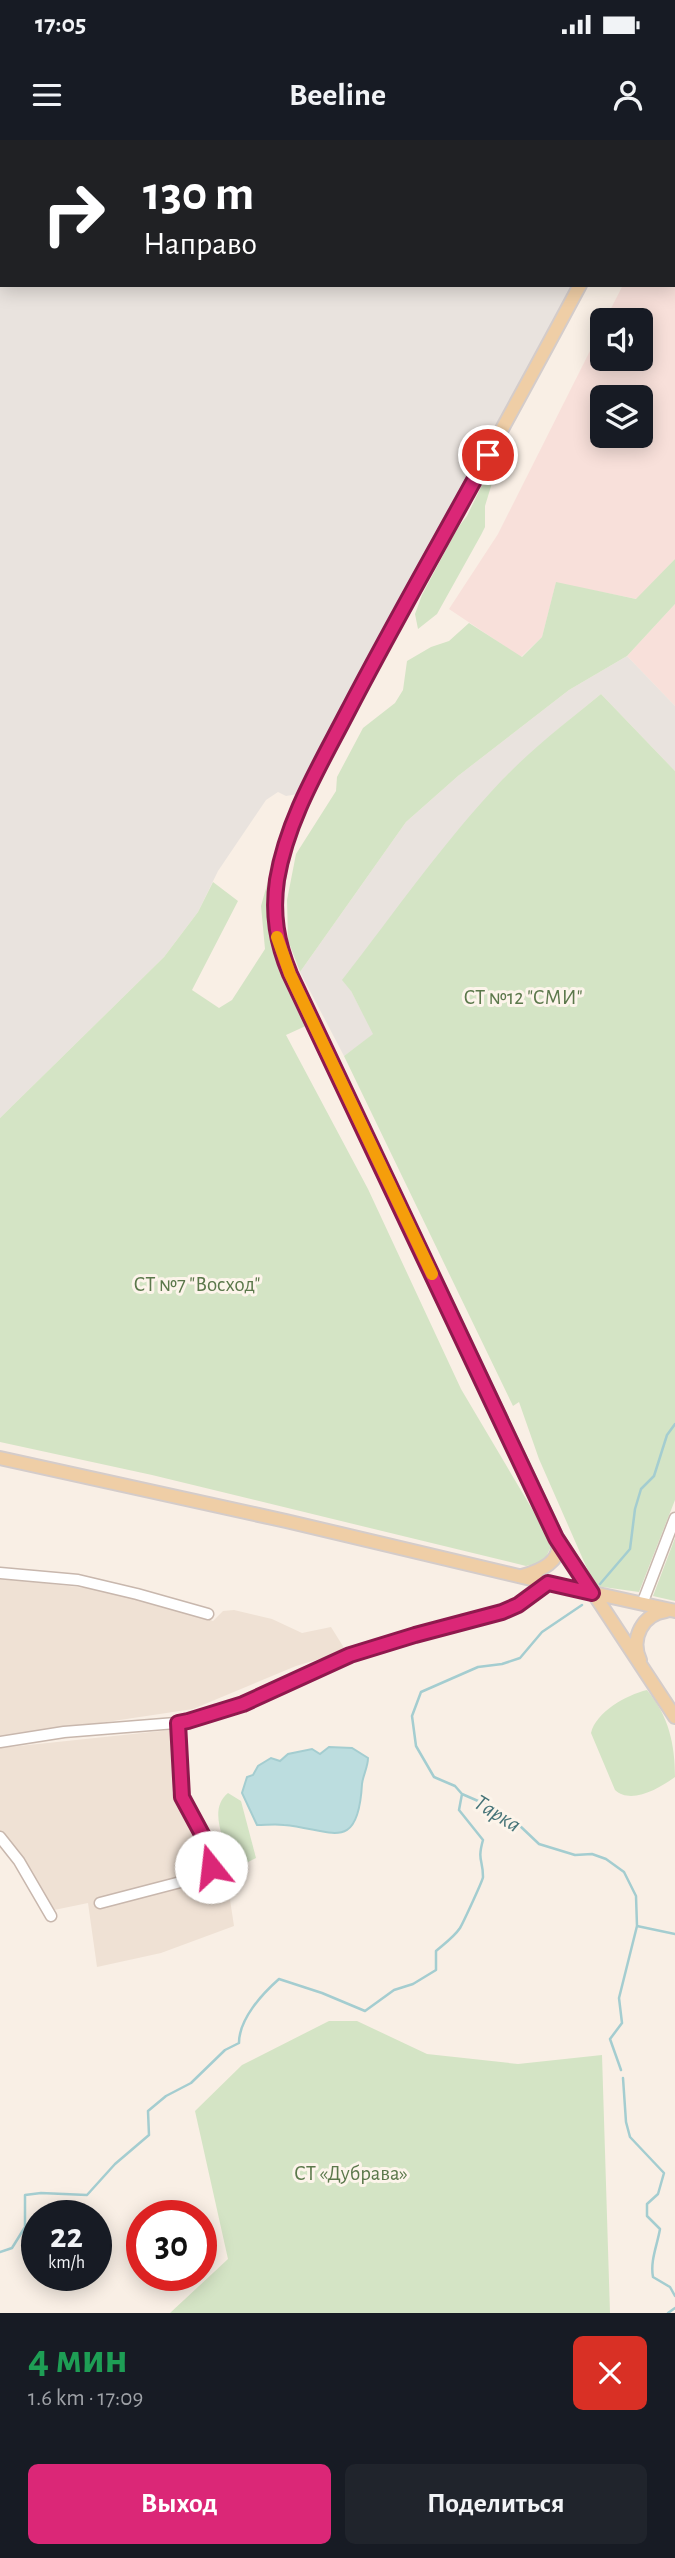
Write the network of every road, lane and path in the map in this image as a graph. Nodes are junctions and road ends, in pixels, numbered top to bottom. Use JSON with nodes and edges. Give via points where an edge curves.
{"nodes":[{"id":1,"x":579,"y":287,"type":"edge"},
{"id":2,"x":0,"y":1458,"type":"edge"},
{"id":3,"x":675,"y":1518,"type":"edge"},
{"id":4,"x":556,"y":1538,"type":"junction"},
{"id":5,"x":0,"y":1573,"type":"edge"},
{"id":6,"x":521,"y":1576,"type":"junction"},
{"id":7,"x":548,"y":1583,"type":"junction"},
{"id":8,"x":592,"y":1593,"type":"junction"},
{"id":9,"x":645,"y":1598,"type":"junction"},
{"id":10,"x":673,"y":1610,"type":"edge"},
{"id":11,"x":208,"y":1614,"type":"dead end"},
{"id":12,"x":648,"y":1676,"type":"junction"},
{"id":13,"x":675,"y":1717,"type":"edge"},
{"id":14,"x":178,"y":1723,"type":"junction"},
{"id":15,"x":0,"y":1742,"type":"edge"},
{"id":16,"x":0,"y":1837,"type":"edge"},
{"id":17,"x":100,"y":1903,"type":"dead end"},
{"id":18,"x":51,"y":1916,"type":"dead end"}],
"edges":[{"from":1,"to":4,"type":"main road","via":[[312,780],[282,855],[275,910],[277,937],[290,974]]},
{"from":2,"to":6,"type":"main road"},
{"from":3,"to":9,"type":"street"},
{"from":4,"to":6,"type":"main road","via":[[556,1557],[539,1571]]},
{"from":4,"to":8,"type":"main road"},
{"from":5,"to":11,"type":"street","via":[[78,1580]]},
{"from":6,"to":7,"type":"main road"},
{"from":7,"to":8,"type":"main road"},
{"from":7,"to":14,"type":"street","via":[[502,1612],[350,1655],[243,1704]]},
{"from":8,"to":9,"type":"main road"},
{"from":8,"to":12,"type":"main road"},
{"from":9,"to":10,"type":"main road"},
{"from":10,"to":12,"type":"main road","via":[[655,1612],[639,1630],[636,1652]]},
{"from":12,"to":13,"type":"main road"},
{"from":14,"to":15,"type":"street"},
{"from":14,"to":17,"type":"street","via":[[182,1797],[206,1844],[211,1867],[196,1878]]},
{"from":16,"to":18,"type":"street"}]}
